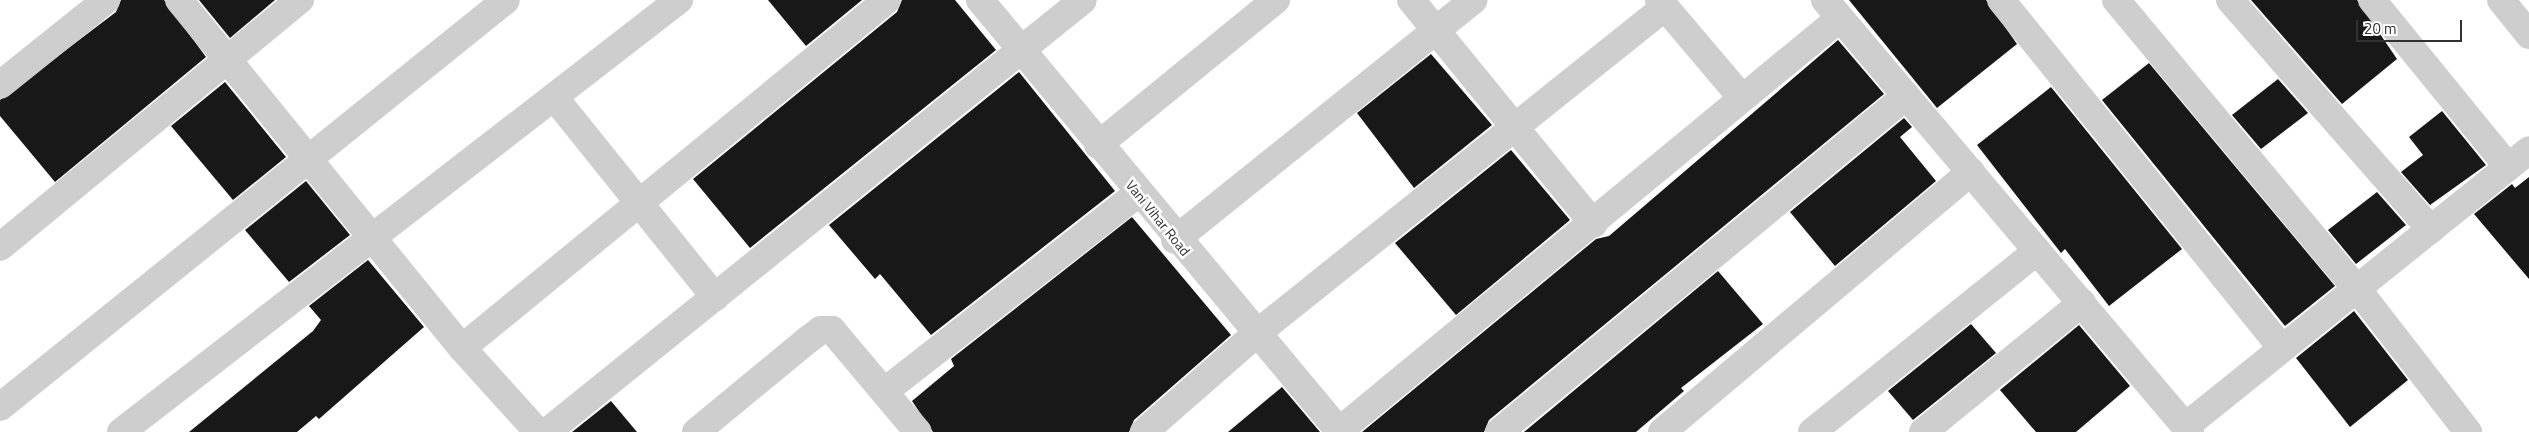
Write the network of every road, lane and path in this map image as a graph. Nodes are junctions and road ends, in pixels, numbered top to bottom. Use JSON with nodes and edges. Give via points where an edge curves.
{"nodes":[{"id":1,"x":106,"y":0,"type":"edge"},
{"id":2,"x":179,"y":0,"type":"edge"},
{"id":3,"x":300,"y":0,"type":"edge"},
{"id":4,"x":506,"y":0,"type":"edge"},
{"id":5,"x":679,"y":0,"type":"edge"},
{"id":6,"x":887,"y":0,"type":"edge"},
{"id":7,"x":980,"y":0,"type":"edge"},
{"id":8,"x":1083,"y":0,"type":"edge"},
{"id":9,"x":1276,"y":0,"type":"edge"},
{"id":10,"x":1411,"y":0,"type":"edge"},
{"id":11,"x":1473,"y":0,"type":"edge"},
{"id":12,"x":2001,"y":0,"type":"edge"},
{"id":13,"x":2116,"y":0,"type":"edge"},
{"id":14,"x":2230,"y":0,"type":"edge"},
{"id":15,"x":2372,"y":0,"type":"edge"},
{"id":16,"x":2501,"y":0,"type":"edge"},
{"id":17,"x":1662,"y":4,"type":"edge"},
{"id":18,"x":1833,"y":9,"type":"edge"},
{"id":19,"x":1436,"y":29,"type":"junction"},
{"id":20,"x":2529,"y":35,"type":"edge"},
{"id":21,"x":1022,"y":51,"type":"junction"},
{"id":22,"x":228,"y":60,"type":"junction"},
{"id":23,"x":0,"y":85,"type":"edge"},
{"id":24,"x":1906,"y":96,"type":"junction"},
{"id":25,"x":554,"y":97,"type":"junction"},
{"id":26,"x":1742,"y":98,"type":"junction"},
{"id":27,"x":1515,"y":127,"type":"junction"},
{"id":28,"x":1098,"y":145,"type":"junction"},
{"id":29,"x":2529,"y":150,"type":"edge"},
{"id":30,"x":308,"y":157,"type":"junction"},
{"id":31,"x":2508,"y":167,"type":"junction"},
{"id":32,"x":1971,"y":172,"type":"junction"},
{"id":33,"x":1138,"y":193,"type":"junction"},
{"id":34,"x":640,"y":203,"type":"junction"},
{"id":35,"x":1594,"y":224,"type":"junction"},
{"id":36,"x":2431,"y":230,"type":"junction"},
{"id":37,"x":372,"y":238,"type":"junction"},
{"id":38,"x":1176,"y":240,"type":"junction"},
{"id":39,"x":0,"y":247,"type":"edge"},
{"id":40,"x":2037,"y":251,"type":"junction"},
{"id":41,"x":2358,"y":290,"type":"junction"},
{"id":42,"x":715,"y":297,"type":"junction"},
{"id":43,"x":2082,"y":303,"type":"junction"},
{"id":44,"x":1256,"y":334,"type":"junction"},
{"id":45,"x":462,"y":348,"type":"junction"},
{"id":46,"x":2282,"y":348,"type":"junction"},
{"id":47,"x":885,"y":390,"type":"junction"},
{"id":48,"x":0,"y":407,"type":"edge"},
{"id":49,"x":2188,"y":429,"type":"edge"},
{"id":50,"x":1340,"y":431,"type":"edge"},
{"id":51,"x":121,"y":432,"type":"edge"},
{"id":52,"x":538,"y":432,"type":"edge"},
{"id":53,"x":547,"y":432,"type":"edge"},
{"id":54,"x":696,"y":432,"type":"edge"},
{"id":55,"x":918,"y":432,"type":"edge"},
{"id":56,"x":1144,"y":432,"type":"edge"},
{"id":57,"x":1499,"y":432,"type":"edge"},
{"id":58,"x":1662,"y":432,"type":"edge"},
{"id":59,"x":1812,"y":432,"type":"edge"},
{"id":60,"x":1922,"y":432,"type":"edge"},
{"id":61,"x":2468,"y":432,"type":"edge"}],
"edges":[{"from":1,"to":23,"type":"street"},
{"from":2,"to":22,"type":"street"},
{"from":3,"to":22,"type":"street"},
{"from":4,"to":30,"type":"street"},
{"from":5,"to":25,"type":"street"},
{"from":6,"to":34,"type":"street"},
{"from":7,"to":21,"type":"street","name":"Vani Vihar Road"},
{"from":8,"to":21,"type":"street"},
{"from":9,"to":28,"type":"street"},
{"from":10,"to":19,"type":"street"},
{"from":11,"to":19,"type":"street"},
{"from":12,"to":46,"type":"street"},
{"from":13,"to":41,"type":"street"},
{"from":14,"to":36,"type":"street"},
{"from":15,"to":31,"type":"street"},
{"from":16,"to":20,"type":"street"},
{"from":17,"to":26,"type":"street"},
{"from":17,"to":27,"type":"street"},
{"from":18,"to":24,"type":"street"},
{"from":18,"to":26,"type":"street"},
{"from":19,"to":27,"type":"street"},
{"from":19,"to":38,"type":"street"},
{"from":21,"to":28,"type":"street","name":"Vani Vihar Road"},
{"from":21,"to":42,"type":"street"},
{"from":22,"to":30,"type":"street"},
{"from":22,"to":39,"type":"street"},
{"from":24,"to":32,"type":"street"},
{"from":24,"to":57,"type":"street"},
{"from":25,"to":34,"type":"street"},
{"from":25,"to":37,"type":"street"},
{"from":26,"to":35,"type":"street"},
{"from":27,"to":35,"type":"street"},
{"from":27,"to":44,"type":"street"},
{"from":28,"to":33,"type":"street","name":"Vani Vihar Road"},
{"from":29,"to":31,"type":"street"},
{"from":30,"to":37,"type":"street"},
{"from":30,"to":48,"type":"street"},
{"from":31,"to":36,"type":"street"},
{"from":32,"to":40,"type":"street"},
{"from":32,"to":58,"type":"street"},
{"from":33,"to":38,"type":"street","name":"Vani Vihar Road"},
{"from":33,"to":47,"type":"street"},
{"from":34,"to":42,"type":"street"},
{"from":34,"to":45,"type":"street"},
{"from":35,"to":50,"type":"street"},
{"from":36,"to":41,"type":"street"},
{"from":37,"to":45,"type":"street"},
{"from":37,"to":51,"type":"street"},
{"from":38,"to":44,"type":"street","name":"Vani Vihar Road"},
{"from":40,"to":43,"type":"street"},
{"from":40,"to":59,"type":"street"},
{"from":41,"to":46,"type":"street"},
{"from":41,"to":61,"type":"street"},
{"from":42,"to":53,"type":"street"},
{"from":43,"to":49,"type":"street"},
{"from":43,"to":60,"type":"street"},
{"from":44,"to":50,"type":"street","name":"Vani Vihar Road"},
{"from":44,"to":56,"type":"street"},
{"from":45,"to":52,"type":"street"},
{"from":46,"to":49,"type":"street"},
{"from":47,"to":54,"type":"street","via":[[842,338],[832,330],[822,330]]},
{"from":47,"to":55,"type":"street"}]}
